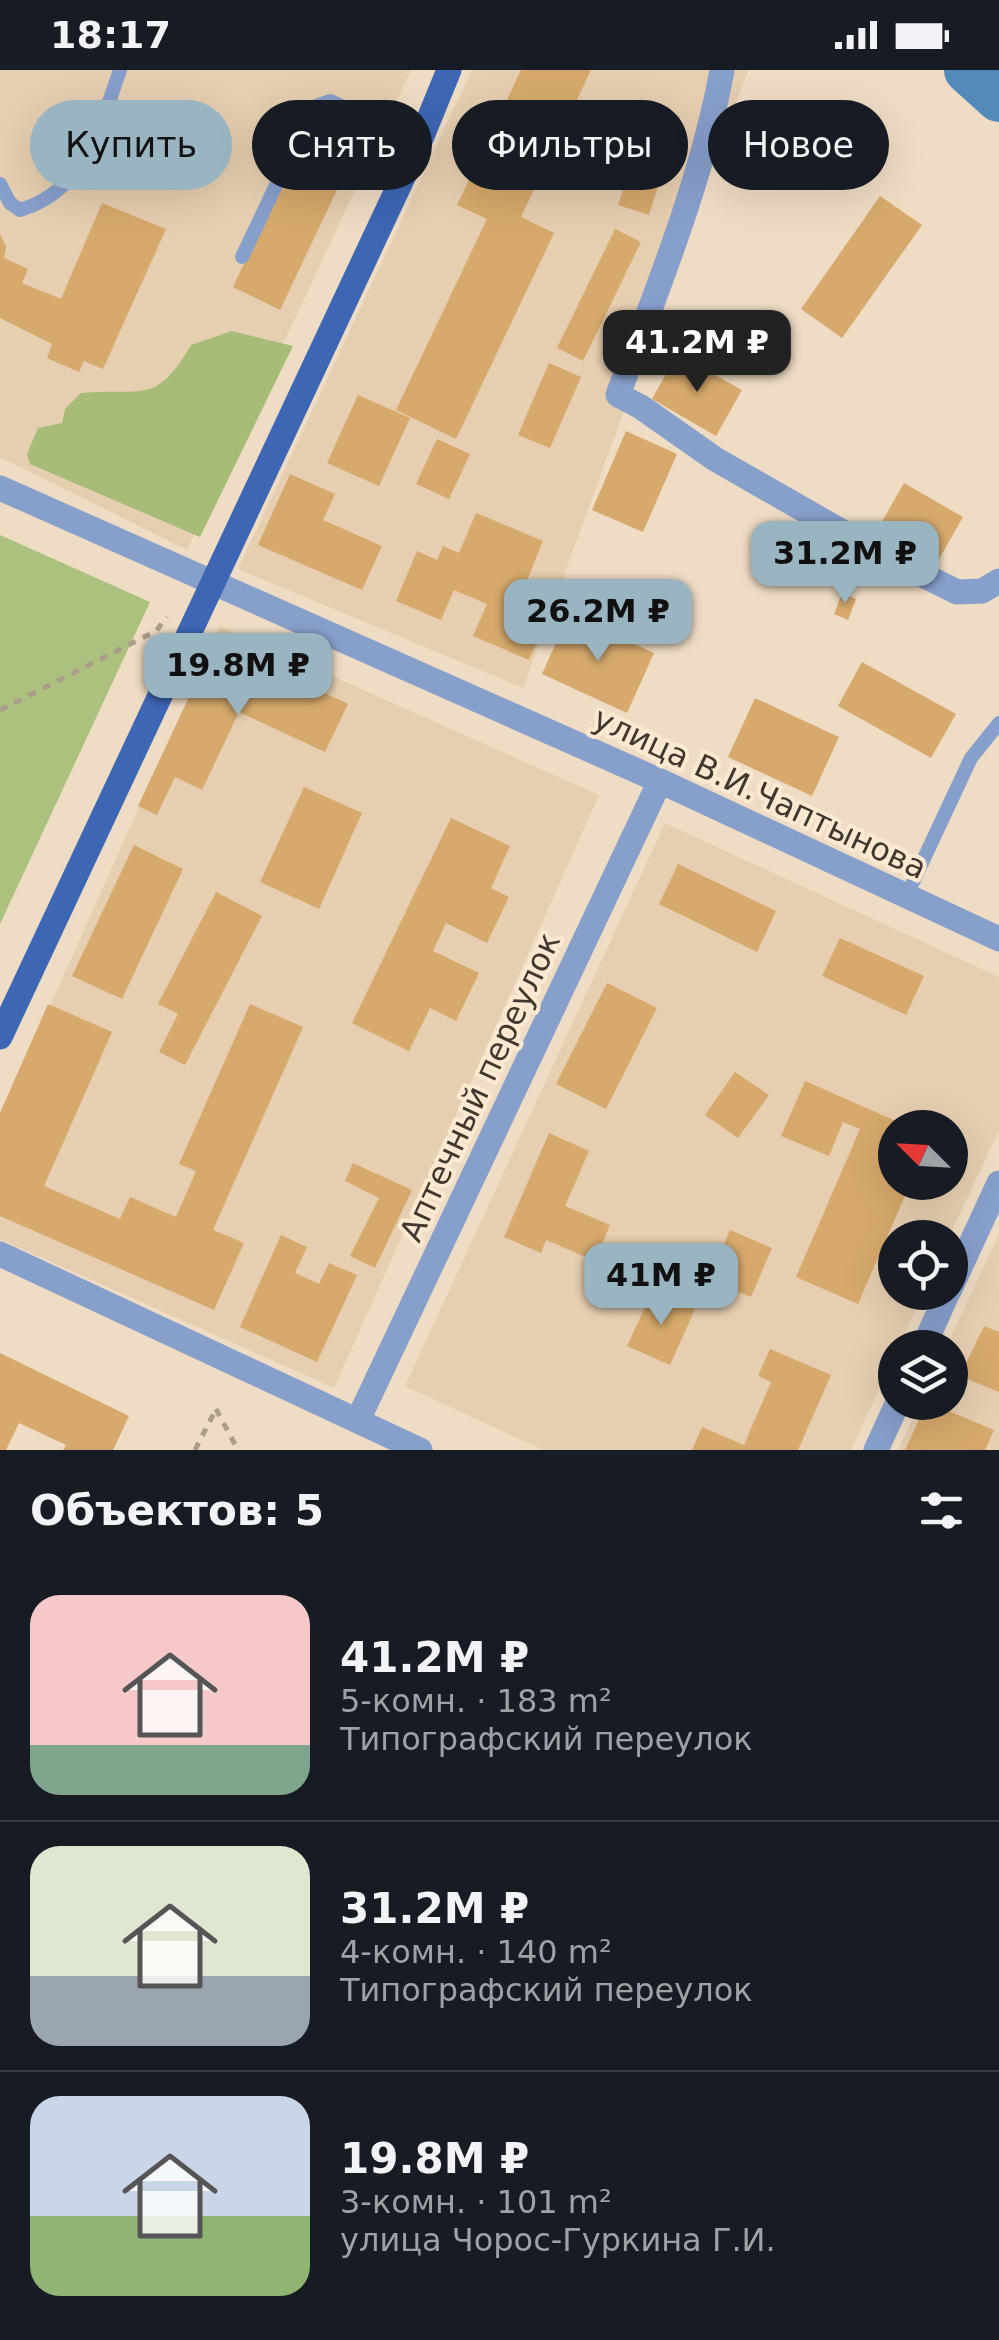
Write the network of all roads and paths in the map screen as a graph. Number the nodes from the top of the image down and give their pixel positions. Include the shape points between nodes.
1 (120, 70) edge
2 (449, 70) edge
3 (722, 70) edge
4 (432, 112) edge
5 (0, 184) edge
6 (273, 190) edge
7 (397, 190) edge
8 (242, 257) dead end
9 (0, 488) edge
10 (999, 581) edge
11 (213, 582) junction
12 (176, 608) dead end
13 (0, 710) edge
14 (999, 723) edge
15 (660, 781) junction
16 (906, 897) junction
17 (999, 939) edge
18 (0, 1038) edge
19 (999, 1183) edge
20 (968, 1250) edge
21 (0, 1254) edge
22 (358, 1420) junction
23 (890, 1420) edge
24 (195, 1450) edge
25 (238, 1450) edge
26 (420, 1450) edge
27 (876, 1450) edge

1 - 5 lane via 83,165 60,187 20,210
2 - 4 main road
3 - 10 street via 716,114 618,395 715,459 956,592 982,591
6 - 8 lane
7 - 11 main road
9 - 11 street, улица В.И.Чаптынова
11 - 15 street, улица В.И.Чаптынова
11 - 18 main road
12 - 13 path via 156,631
14 - 16 lane via 971,758
15 - 16 street, улица В.И.Чаптынова
15 - 22 street, Аптечный переулок
16 - 17 street, улица В.И.Чаптынова
19 - 20 street
21 - 22 street
22 - 26 street
23 - 27 street
24 - 25 path via 216,1409

